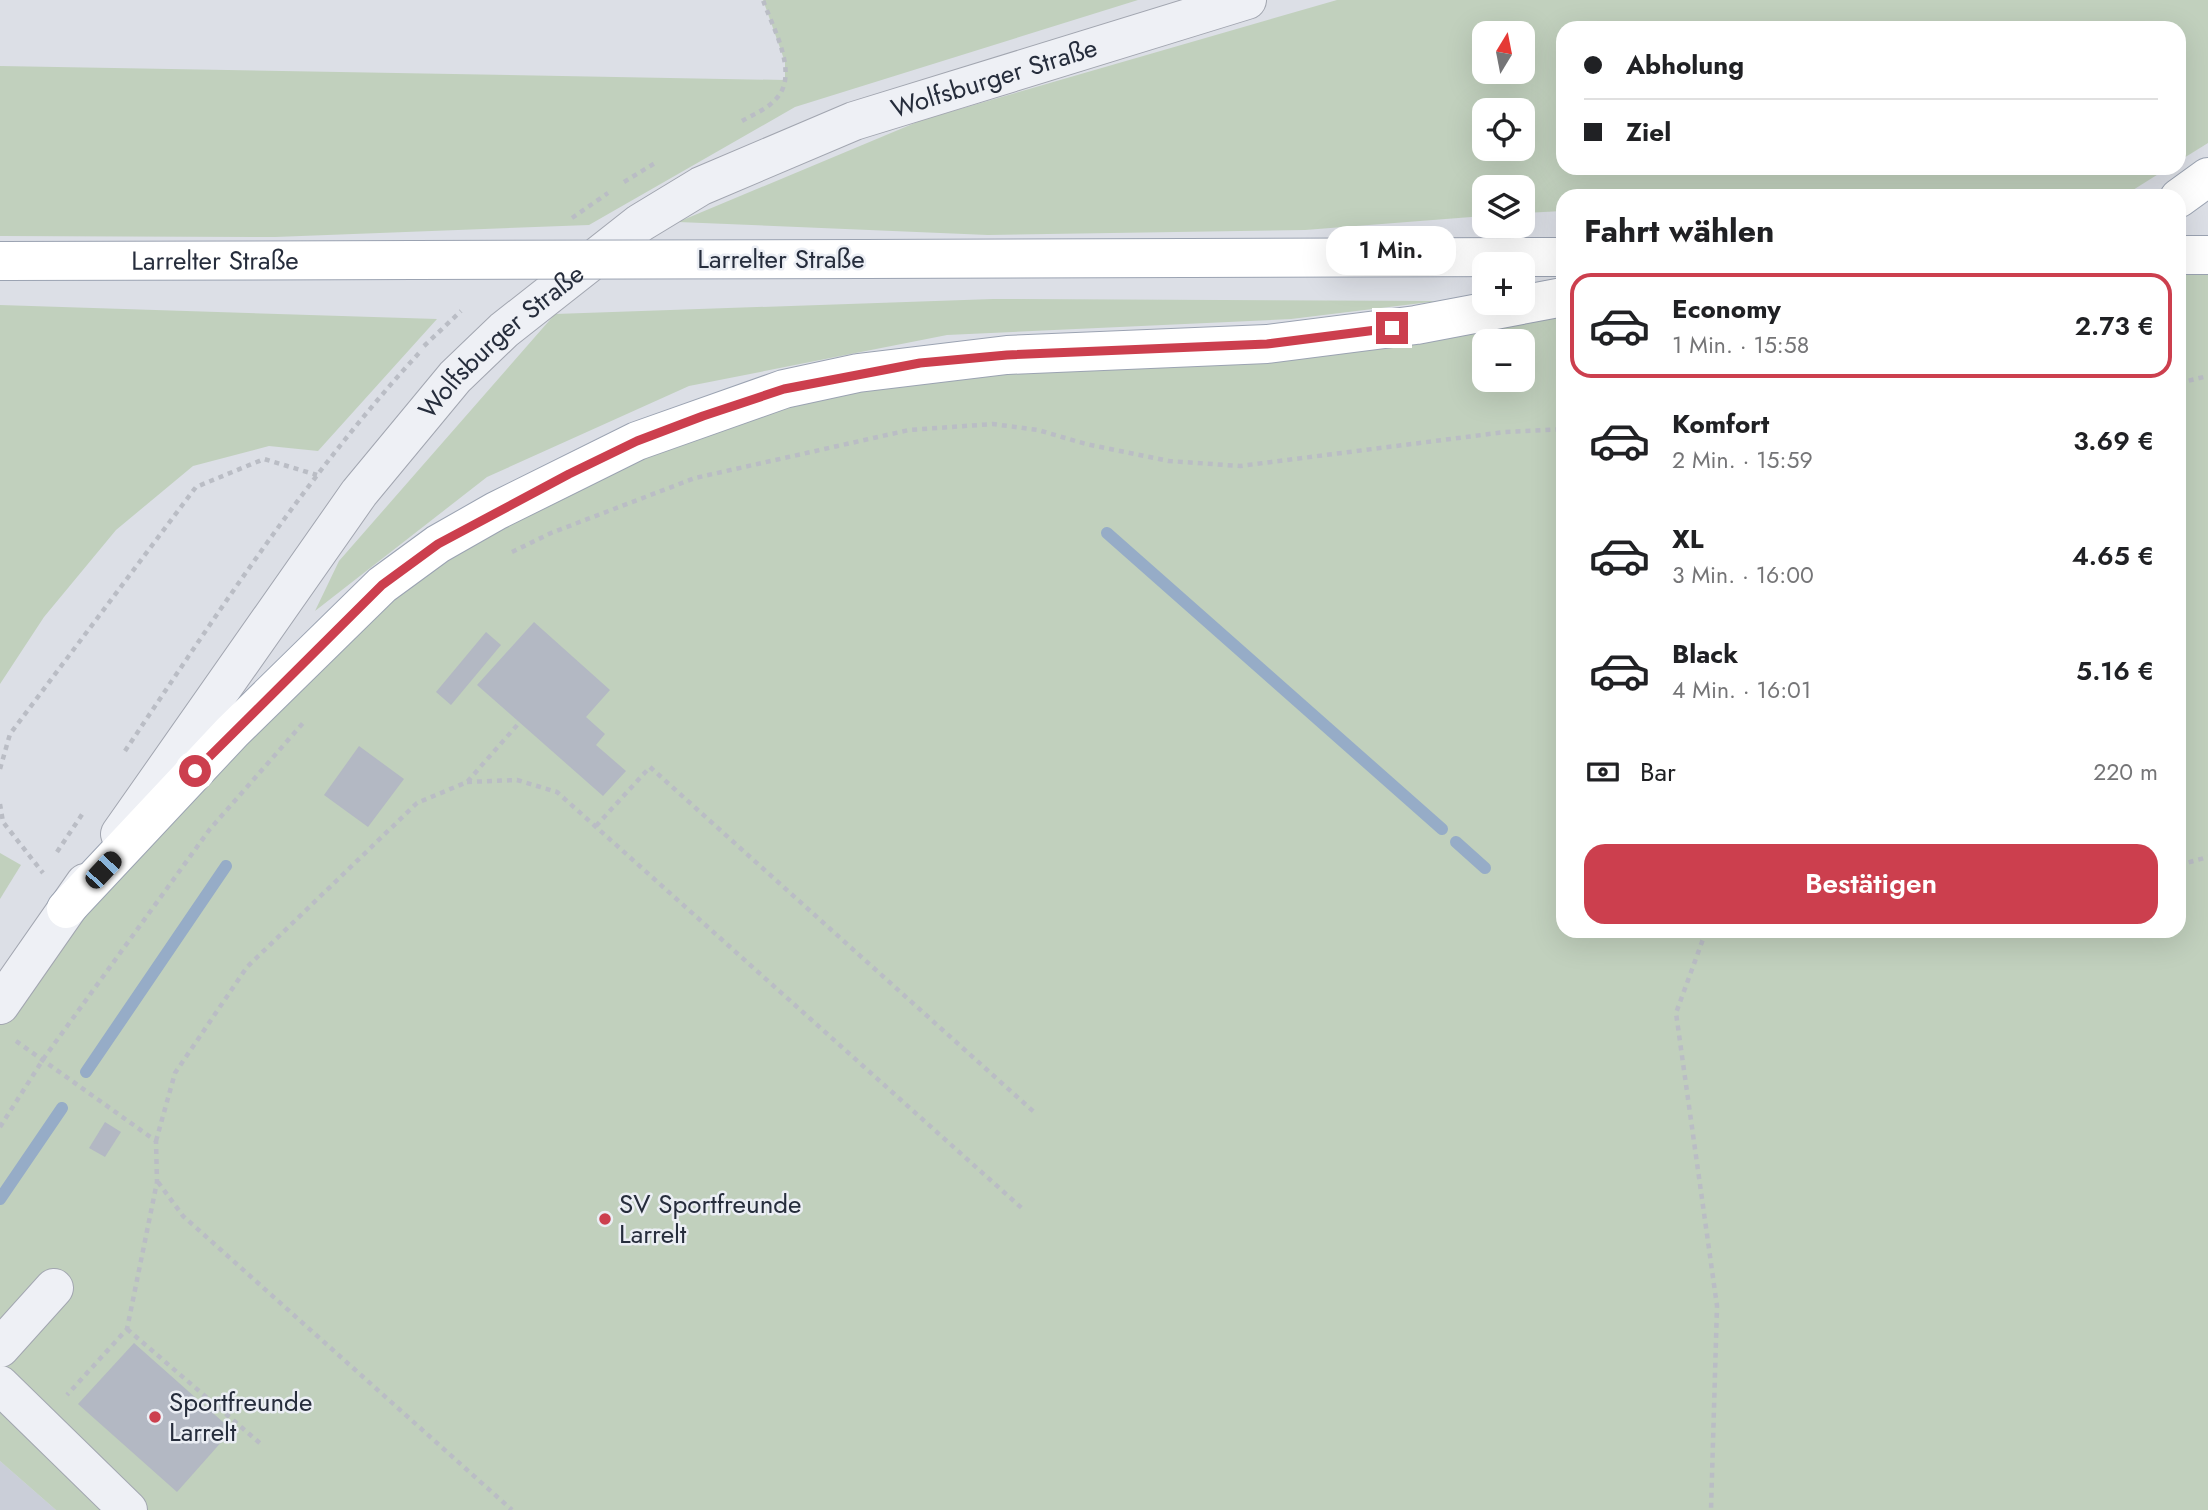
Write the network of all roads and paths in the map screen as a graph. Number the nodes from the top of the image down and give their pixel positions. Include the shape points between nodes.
1 (1247, 0) edge
2 (2208, 177) edge
3 (2186, 193) edge
4 (2186, 255) edge
5 (2208, 255) edge
6 (1556, 257) edge
7 (0, 261) edge
8 (1556, 298) edge
9 (2208, 376) edge
10 (2186, 381) edge
11 (1556, 429) edge
12 (359, 494) junction
13 (258, 553) dead end
14 (502, 557) dead end
15 (307, 719) dead end
16 (519, 723) dead end
17 (120, 759) dead end
18 (0, 769) edge
19 (467, 782) junction
20 (0, 804) edge
21 (89, 804) dead end
22 (596, 826) junction
23 (2208, 858) edge
24 (2186, 863) edge
25 (43, 873) junction
26 (36, 884) dead end
27 (66, 909) junction
28 (1703, 938) edge
29 (6, 1022) edge
30 (44, 1058) junction
31 (1034, 1112) dead end
32 (0, 1127) edge
33 (156, 1141) junction
34 (158, 1182) junction
35 (1025, 1211) dead end
36 (54, 1288) dead end
37 (127, 1329) junction
38 (0, 1348) edge
39 (0, 1385) edge
40 (40, 1424) junction
41 (262, 1445) dead end
42 (128, 1510) edge
43 (512, 1510) edge
44 (1711, 1510) edge

1 - 12 street, Wolfsburger Straße via 854,121 665,205 504,330 455,377
2 - 3 main road
4 - 5 main road
6 - 7 main road, Larrelter Straße, bridge
8 - 27 main road via 1416,325 1267,344 1007,355 870,371 784,389 637,441 496,511 438,544 382,585 232,732
9 - 10 path
11 - 14 path via 1240,466 1169,461 993,424 909,430 695,478 551,533
12 - 18 path via 264,459 196,487 10,734
12 - 27 street, Wolfsburger Straße
13 - 17 path
15 - 30 path via 210,829
16 - 19 path
19 - 22 path via 517,780 557,792
19 - 33 path via 417,803 247,967 175,1073
20 - 25 path via 4,822
21 - 25 path
22 - 31 path via 650,766
22 - 35 path
23 - 24 path
25 - 26 path
25 - 27 path
27 - 29 street, Wolfsburger Straße
28 - 44 path via 1676,1013 1717,1306
29 - 30 path
30 - 32 path
30 - 33 path
33 - 34 path
34 - 37 path
34 - 43 path via 183,1216
36 - 38 street
37 - 40 path
37 - 41 path
39 - 40 street
40 - 42 street

